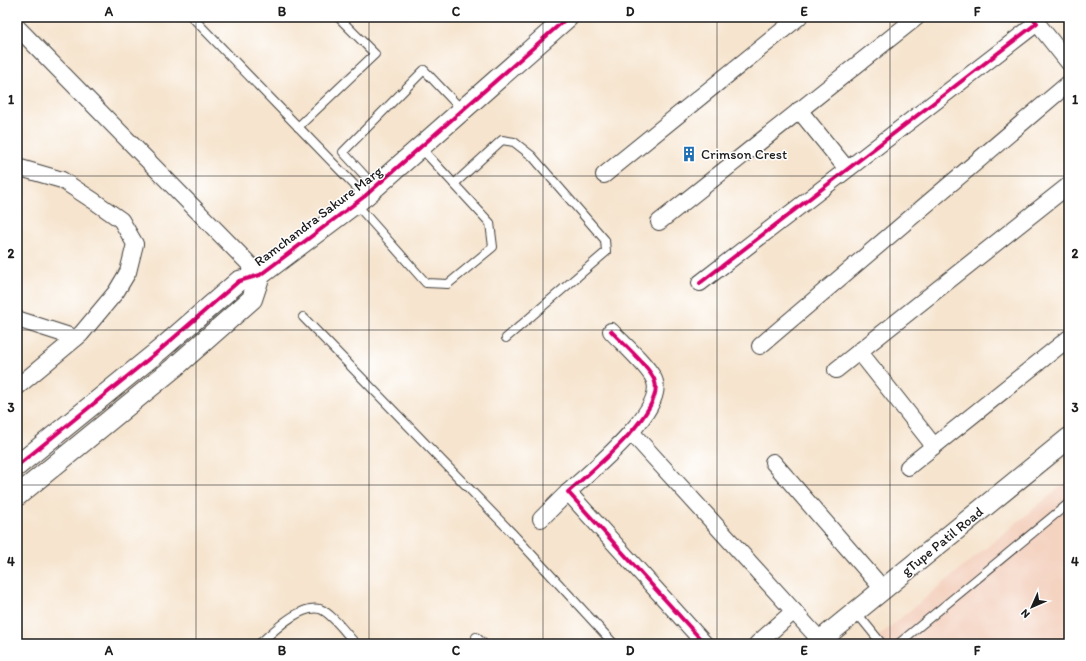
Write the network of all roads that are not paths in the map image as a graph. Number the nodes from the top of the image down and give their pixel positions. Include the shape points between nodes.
1 (192, 17) edge
2 (338, 17) edge
3 (568, 17) edge
4 (799, 17) edge
5 (917, 17) edge
6 (1035, 20) edge
7 (17, 27) edge
8 (1069, 63) edge
9 (1069, 83) edge
10 (462, 110) junction
11 (799, 110) junction
12 (298, 126) junction
13 (421, 148) junction
14 (17, 167) edge
15 (847, 169) junction
16 (604, 174) dead end
17 (454, 184) junction
18 (1069, 185) edge
19 (366, 196) junction
20 (659, 222) dead end
21 (260, 275) junction
22 (700, 283) dead end
23 (303, 317) dead end
24 (17, 319) edge
25 (611, 331) dead end
26 (76, 338) junction
27 (506, 338) dead end
28 (1069, 338) edge
29 (760, 346) dead end
30 (161, 349) junction
31 (859, 351) junction
32 (176, 366) junction
33 (836, 370) dead end
34 (17, 387) edge
35 (631, 432) junction
36 (1069, 438) edge
37 (934, 446) junction
38 (773, 462) dead end
39 (17, 466) edge
40 (908, 467) dead end
41 (568, 492) junction
42 (17, 496) edge
43 (1069, 503) edge
44 (541, 519) dead end
45 (883, 589) junction
46 (794, 611) junction
47 (855, 611) junction
48 (476, 637) dead end
49 (818, 642) edge
50 (259, 644) edge
51 (356, 644) edge
52 (484, 644) edge
53 (614, 644) edge
54 (705, 644) edge
55 (757, 644) edge
56 (882, 644) edge
57 (898, 644) edge

1 - 12 lane
2 - 12 lane via 375,54
3 - 10 street, Ramchandra Sakure Marg
4 - 16 street
5 - 11 street
6 - 8 street
6 - 15 street
7 - 21 street
9 - 29 street
10 - 13 street, Ramchandra Sakure Marg
10 - 19 lane via 424,70 343,152
11 - 15 street
11 - 20 street
12 - 19 lane
13 - 17 lane
13 - 19 street, Ramchandra Sakure Marg
14 - 26 street via 62,180 122,220 135,244 128,272 116,292
15 - 22 street
17 - 19 lane via 490,223 492,248 448,284 426,283
17 - 27 lane via 502,140 514,142 532,156 605,240 606,252
18 - 31 street
19 - 21 street, Ramchandra Sakure Marg
21 - 30 street, Ramchandra Sakure Marg via 239,281
21 - 32 street, Ramchandra Sakure Marg via 252,299
23 - 53 lane via 512,533
24 - 26 street
25 - 35 street via 656,382 650,408
26 - 34 street
28 - 37 street
30 - 32 street
30 - 39 street, Ramchandra Sakure Marg
31 - 33 street
31 - 37 street
32 - 42 street, Ramchandra Sakure Marg
35 - 41 street
35 - 46 street
36 - 45 street, gTupe Patil Road
37 - 40 street
38 - 45 street
41 - 44 street
41 - 54 street
43 - 57 lane
45 - 47 street, gTupe Patil Road
46 - 49 street
46 - 55 street
47 - 49 street, gTupe Patil Road
47 - 56 lane
48 - 52 lane
50 - 51 lane via 297,613 309,609 320,610 329,615

